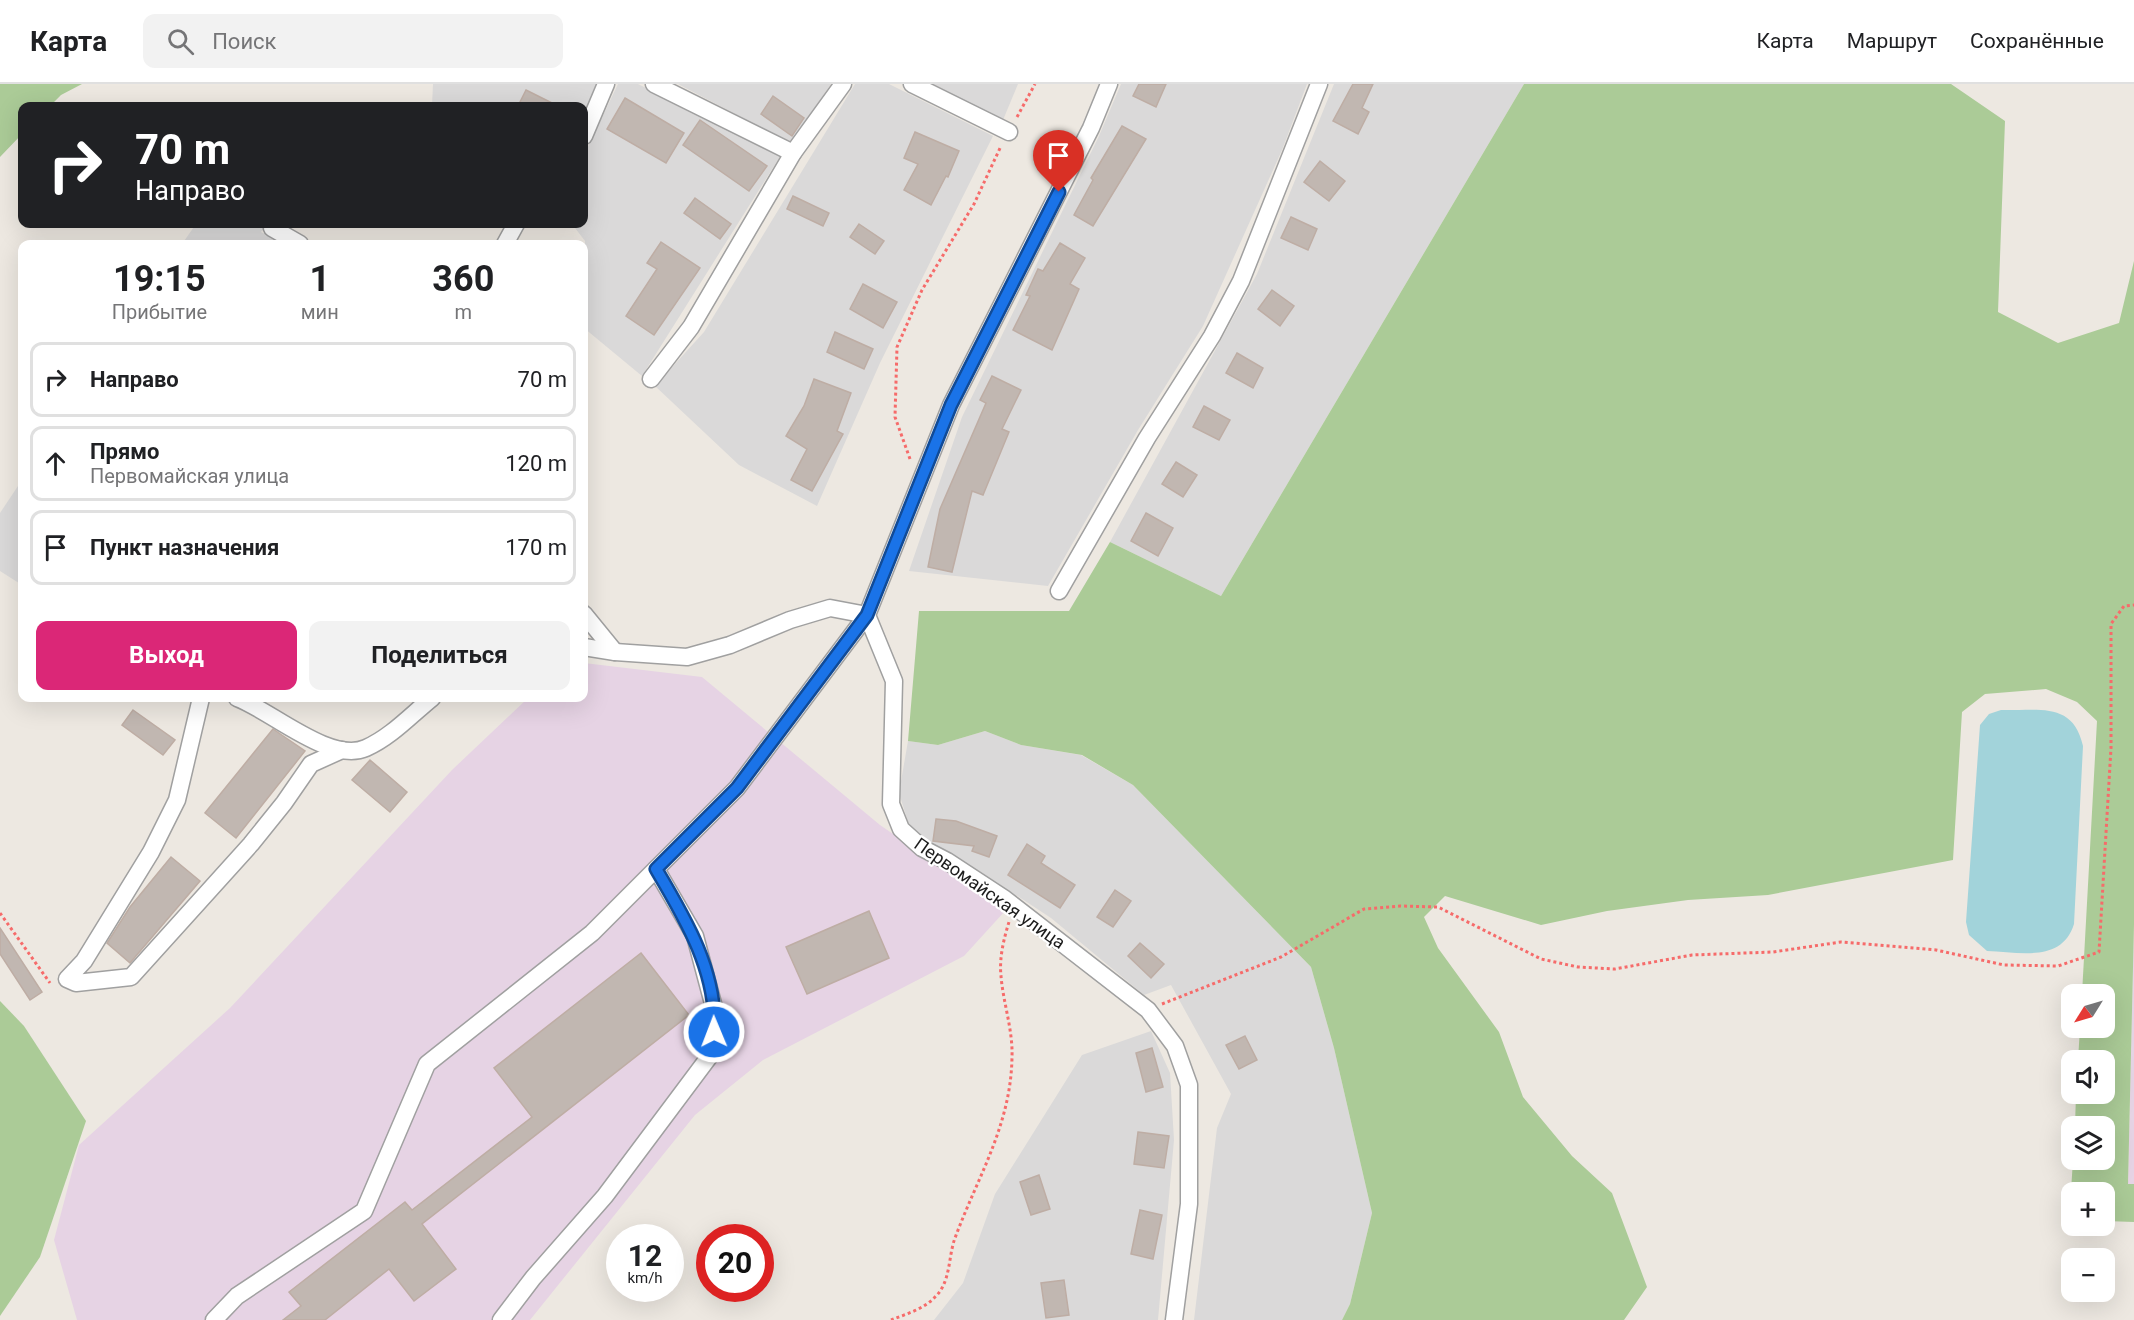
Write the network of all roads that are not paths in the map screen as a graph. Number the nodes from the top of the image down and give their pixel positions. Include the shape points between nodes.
1 (606, 84) edge
2 (654, 84) edge
3 (843, 84) edge
4 (912, 84) edge
5 (1109, 84) edge
6 (1319, 84) edge
7 (588, 127) edge
8 (1009, 132) road end
9 (793, 153) junction
10 (272, 228) dead end
11 (293, 240) edge
12 (651, 379) dead end
13 (1059, 591) dead end
14 (867, 615) junction
15 (588, 619) edge
16 (588, 648) edge
17 (615, 652) junction
18 (204, 702) edge
19 (248, 702) edge
20 (427, 702) edge
21 (342, 750) junction
22 (656, 869) junction
23 (214, 1320) edge
24 (501, 1320) edge
25 (1174, 1320) edge

1 - 7 street
2 - 9 street
3 - 9 street
4 - 8 street
5 - 14 street via 1091,128 951,405
6 - 13 street via 1231,299
9 - 12 street via 691,327
10 - 11 street
14 - 17 street via 830,608 687,657
14 - 22 street via 737,788
14 - 25 street, Первомайская улица via 894,681 891,804 901,829 922,848 1013,905 1148,1010 1175,1046 1189,1084 1189,1204
15 - 17 street
16 - 17 street
18 - 21 street via 177,800 151,852 84,962 67,979 76,983 131,976 251,844 311,764
19 - 21 street via 308,738
20 - 21 street via 364,749
22 - 23 street via 592,933 427,1064 364,1211 237,1296
22 - 24 street via 695,936 715,1011 712,1053 605,1196

